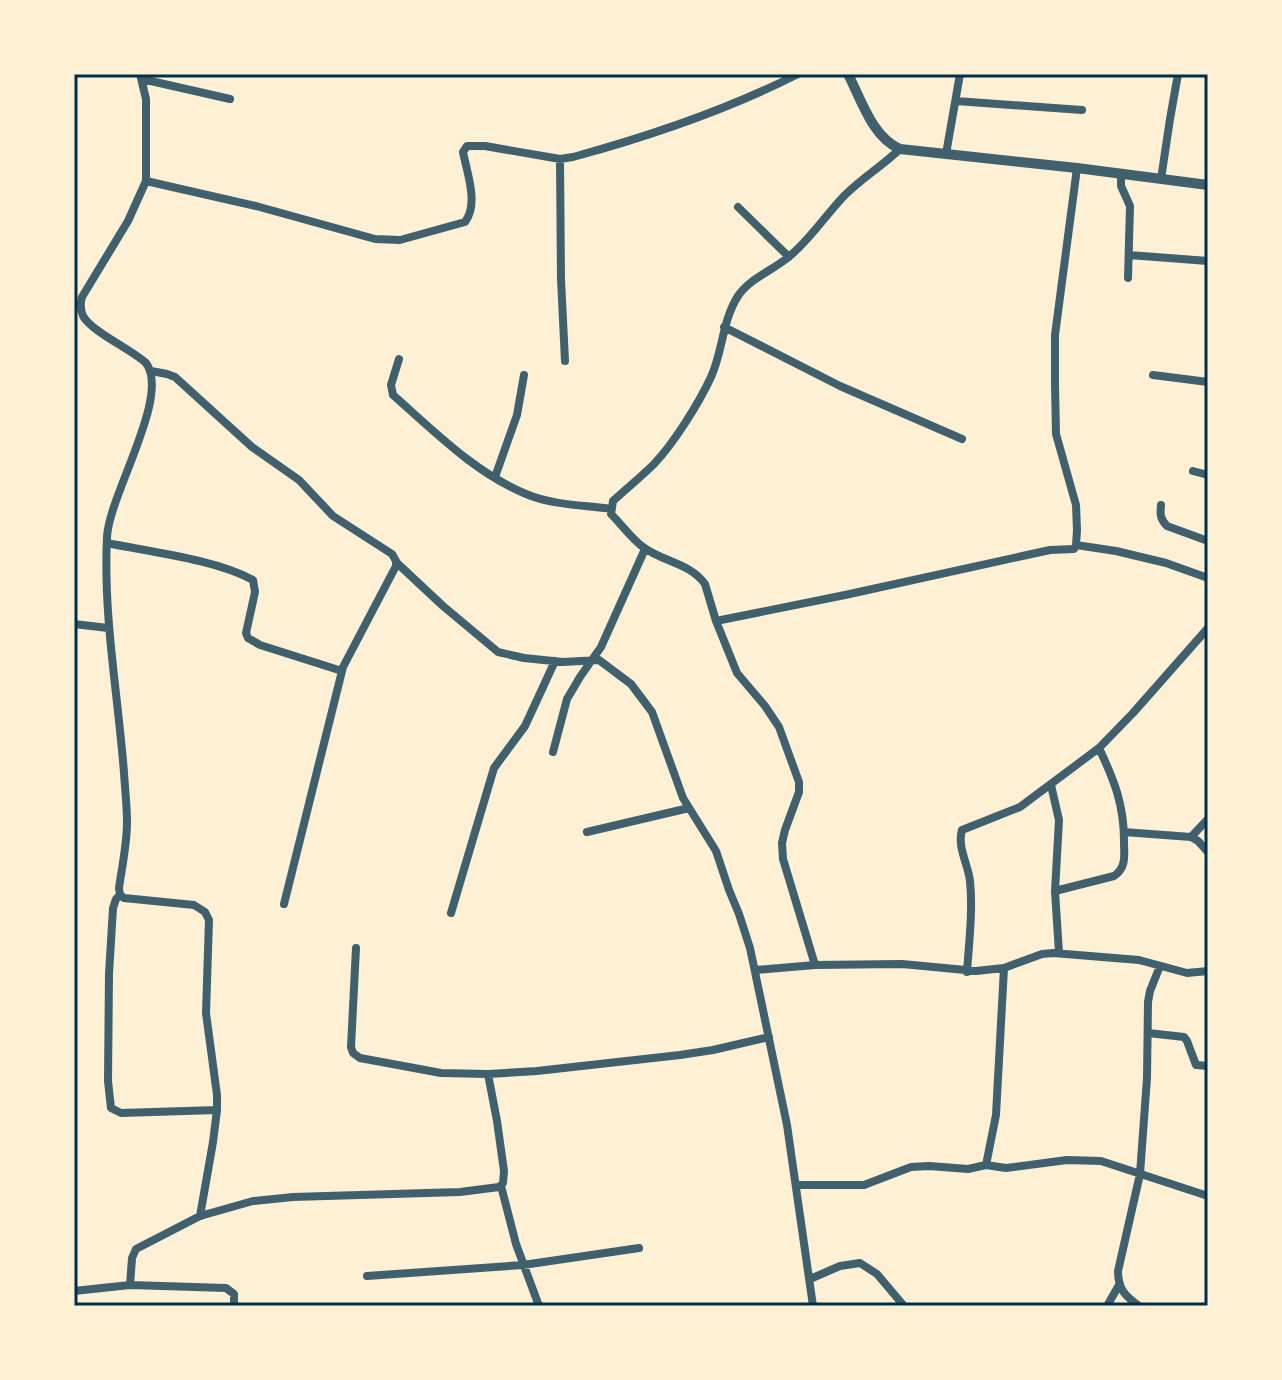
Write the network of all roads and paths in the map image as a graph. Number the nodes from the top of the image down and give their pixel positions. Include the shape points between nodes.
1 (798, 74) edge
2 (848, 74) edge
3 (960, 74) edge
4 (1178, 74) edge
5 (141, 76) edge
6 (230, 99) dead end
7 (956, 101) junction
8 (1082, 110) dead end
9 (900, 149) junction
10 (946, 154) junction
11 (560, 159) junction
12 (1077, 168) junction
13 (1121, 174) junction
14 (1161, 179) junction
15 (146, 181) junction
16 (1208, 185) edge
17 (738, 207) dead end
18 (1129, 255) junction
19 (789, 257) junction
20 (1208, 261) edge
21 (1128, 278) dead end
22 (724, 327) junction
23 (399, 359) dead end
24 (565, 361) dead end
25 (151, 371) junction
26 (524, 375) dead end
27 (1153, 375) dead end
28 (1208, 382) edge
29 (962, 439) dead end
30 (1193, 471) dead end
31 (1208, 475) edge
32 (495, 477) junction
33 (1161, 505) dead end
34 (611, 509) junction
35 (1208, 541) edge
36 (107, 543) junction
37 (1076, 545) junction
38 (645, 549) junction
39 (397, 563) junction
40 (1208, 578) edge
41 (716, 621) junction
42 (74, 624) edge
43 (108, 628) junction
44 (1208, 628) edge
45 (592, 659) junction
46 (555, 661) junction
47 (342, 671) junction
48 (1099, 748) junction
49 (553, 752) dead end
50 (1051, 785) junction
51 (689, 808) junction
52 (1208, 819) edge
53 (587, 832) dead end
54 (1124, 832) junction
55 (1191, 837) junction
56 (1208, 852) edge
57 (1055, 891) junction
58 (120, 895) junction
59 (284, 904) dead end
60 (451, 913) dead end
61 (356, 948) dead end
62 (1059, 953) junction
63 (815, 965) junction
64 (1160, 966) junction
65 (1004, 968) junction
66 (755, 970) junction
67 (1208, 971) edge
68 (967, 972) junction
69 (1148, 1033) junction
70 (769, 1037) junction
71 (1208, 1066) edge
72 (488, 1074) junction
73 (217, 1110) junction
74 (986, 1165) junction
75 (1140, 1174) junction
76 (796, 1185) junction
77 (501, 1186) junction
78 (1208, 1196) edge
79 (200, 1216) junction
80 (639, 1248) dead end
81 (523, 1265) junction
82 (367, 1276) dead end
83 (810, 1279) junction
84 (130, 1285) junction
85 (1119, 1285) junction
86 (74, 1291) edge
87 (234, 1306) edge
88 (539, 1306) edge
89 (813, 1306) edge
90 (904, 1306) edge
91 (1107, 1306) edge
92 (1139, 1306) edge

1 - 11 street via 701,116
2 - 9 street via 880,134
3 - 7 street
4 - 14 street
5 - 6 street
5 - 15 street
7 - 8 street
7 - 10 street
9 - 10 street
9 - 19 street via 843,198
10 - 12 street
11 - 15 street via 467,146 463,152 471,188 469,219 400,240 375,239
11 - 24 street
12 - 13 street
12 - 37 street via 1055,335 1056,434 1076,505
13 - 14 street
13 - 18 street via 1130,206
14 - 16 street
15 - 25 street via 80,308 87,321
17 - 19 street
18 - 20 street
18 - 21 street
19 - 22 street via 745,288
22 - 29 street
22 - 34 street via 711,377 681,428
23 - 32 street via 393,395
25 - 36 street via 153,390 113,508
25 - 39 street via 175,377 252,447 299,480 333,516 383,547
26 - 32 street via 517,415
27 - 28 street
30 - 31 street
32 - 34 street via 544,499
33 - 35 street via 1167,526
34 - 38 street
36 - 43 street
36 - 47 street via 226,568 253,580 248,638
37 - 40 street via 1166,563
37 - 41 street
38 - 41 street via 702,579
38 - 45 street
39 - 46 street via 498,652
39 - 47 street
41 - 63 street via 737,673 779,727 799,782 782,843 783,859
42 - 43 street
43 - 58 street via 127,823
44 - 48 street
45 - 46 street
45 - 49 street via 567,699
45 - 51 street via 621,675 645,700
46 - 60 street via 525,726 494,768
47 - 59 street
48 - 50 street
48 - 54 street via 1118,793
50 - 57 street via 1059,820
50 - 68 street via 1010,813 960,834 971,906
51 - 53 street
51 - 66 street via 716,851
52 - 55 street
54 - 55 street
54 - 57 street via 1121,871
55 - 56 street
57 - 62 street
58 - 73 street via 194,905 207,915 206,1013
58 - 73 street via 113,908 110,961 111,1108 121,1113
61 - 72 street via 353,1053 441,1073
62 - 64 street
62 - 65 street
63 - 66 street
63 - 68 street via 902,964
64 - 67 street via 1187,973
64 - 69 street via 1148,1002
65 - 68 street
65 - 74 street via 996,1115
66 - 70 street
69 - 71 street via 1184,1037 1196,1065
69 - 75 street
70 - 72 street via 680,1055
70 - 76 street
72 - 77 street via 504,1171
73 - 79 street
74 - 75 street via 1101,1161
74 - 76 street via 920,1166 864,1185
75 - 78 street
75 - 85 street
76 - 83 street
77 - 79 street via 445,1193 274,1198
77 - 81 street
79 - 84 street via 136,1249
80 - 81 street
81 - 82 street
81 - 88 street
83 - 89 street
83 - 90 street via 860,1263 877,1274
84 - 86 street
84 - 87 street via 226,1288 234,1294
85 - 91 street
85 - 92 street

